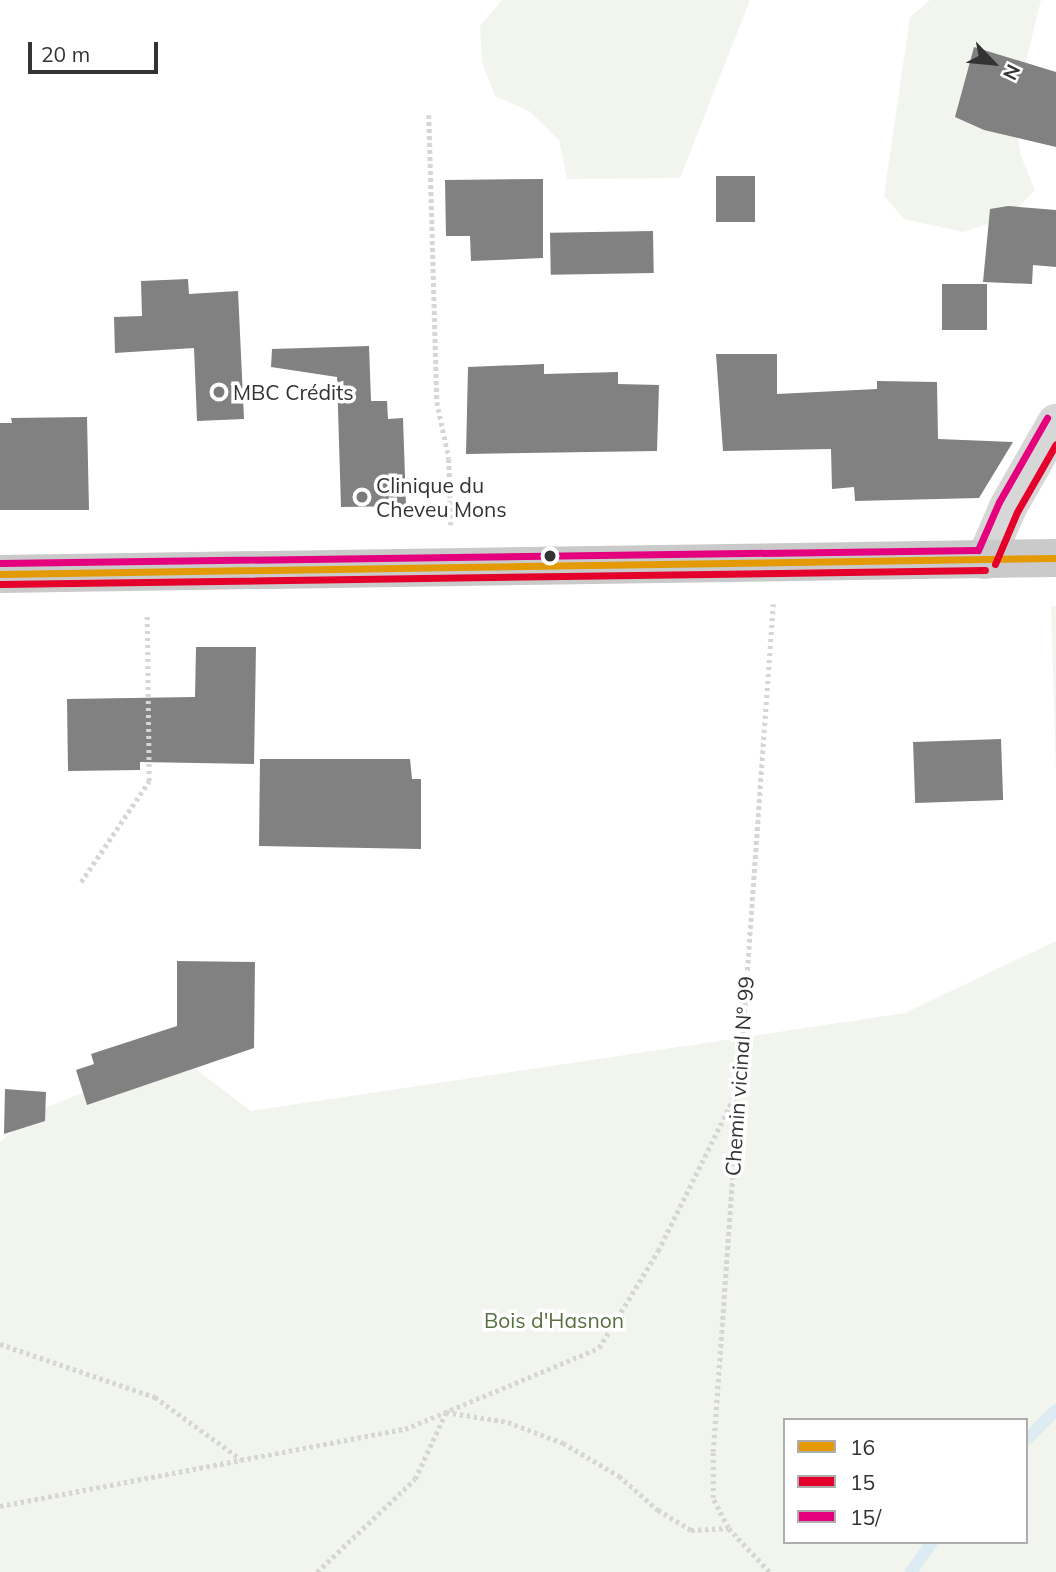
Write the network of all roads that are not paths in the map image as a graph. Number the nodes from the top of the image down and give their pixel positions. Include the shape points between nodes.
1 (1056, 423) edge
2 (1056, 558) edge
3 (985, 560) junction
4 (0, 574) edge

1 - 3 street via 1008,507
2 - 3 main road
3 - 4 main road

